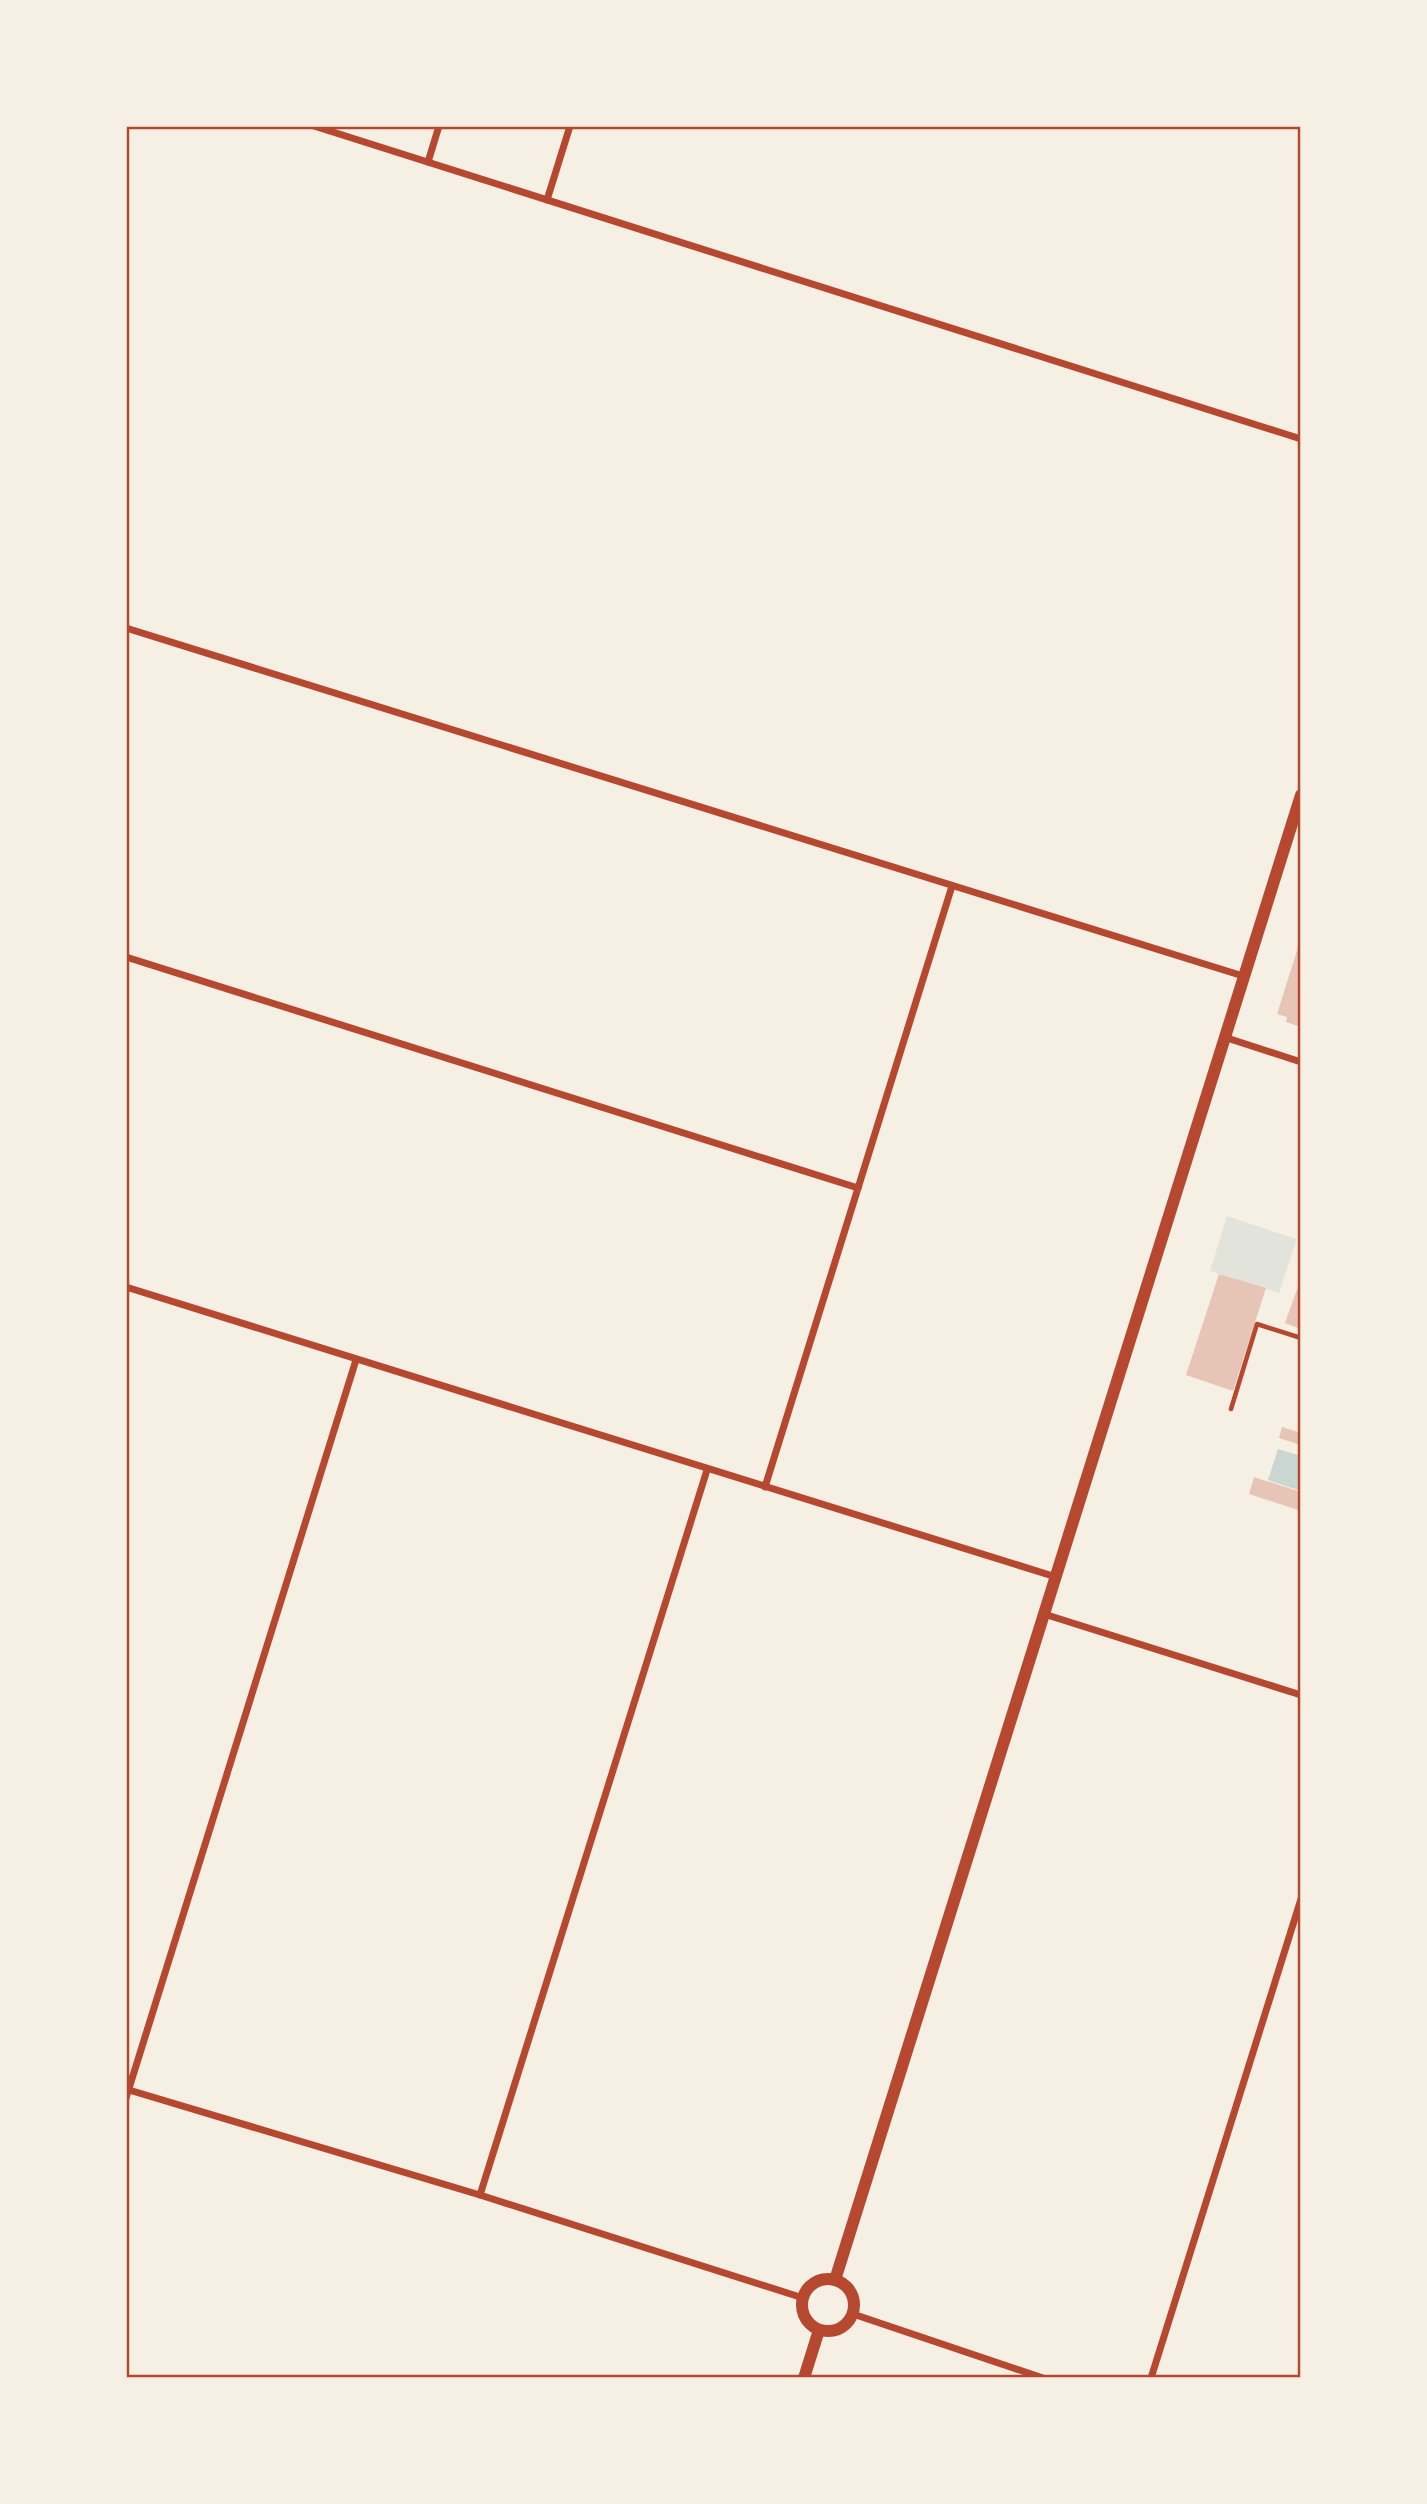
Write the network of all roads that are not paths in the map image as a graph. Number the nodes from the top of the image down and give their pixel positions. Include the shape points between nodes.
1 (314, 126) edge
2 (439, 126) edge
3 (570, 126) edge
4 (428, 162) junction
5 (547, 200) junction
6 (1301, 439) edge
7 (126, 628) edge
8 (1301, 795) edge
9 (952, 886) junction
10 (126, 957) edge
11 (1242, 976) junction
12 (1224, 1038) junction
13 (1301, 1062) edge
14 (858, 1188) junction
15 (126, 1287) edge
16 (356, 1360) junction
17 (706, 1470) junction
18 (765, 1488) junction
19 (1056, 1577) junction
20 (1044, 1615) junction
21 (1301, 1695) edge
22 (1301, 1899) edge
23 (129, 2090) junction
24 (126, 2098) edge
25 (480, 2195) junction
26 (835, 2280) junction
27 (803, 2298) junction
28 (853, 2315) junction
29 (819, 2330) junction
30 (804, 2378) edge
31 (1043, 2378) edge
32 (1152, 2378) edge

1 - 4 street
2 - 4 street
3 - 5 street
4 - 5 street
5 - 6 street
7 - 9 street
8 - 11 street
9 - 11 street
9 - 14 street
10 - 14 street
11 - 12 street
12 - 13 street
12 - 19 street
14 - 18 street
15 - 16 street
16 - 17 street
16 - 23 street
17 - 18 street
17 - 25 street
18 - 19 street
19 - 20 street
20 - 21 street
20 - 26 street
22 - 32 street
23 - 24 street
23 - 25 street
25 - 27 street
26 - 27 street via 819,2280
26 - 28 street via 853,2297
27 - 29 street via 806,2320
28 - 29 street via 843,2328
28 - 31 street
29 - 30 street

